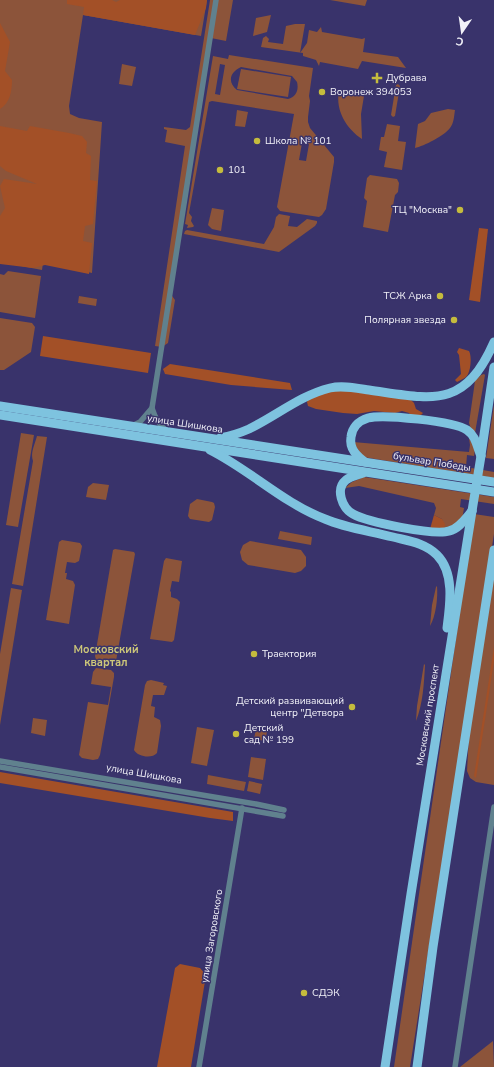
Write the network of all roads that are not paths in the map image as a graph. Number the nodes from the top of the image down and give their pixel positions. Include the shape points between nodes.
1 (216, 0) edge
2 (494, 342) edge
3 (494, 367) edge
4 (0, 406) edge
5 (152, 408) junction
6 (0, 415) edge
7 (38, 416) junction
8 (131, 426) junction
9 (169, 432) junction
10 (214, 439) junction
11 (202, 446) junction
12 (481, 456) junction
13 (366, 467) junction
14 (494, 482) edge
15 (494, 492) edge
16 (472, 511) junction
17 (494, 550) edge
18 (493, 561) edge
19 (444, 685) junction
20 (0, 761) edge
21 (0, 767) edge
22 (494, 807) edge
23 (242, 808) junction
24 (199, 1067) edge
25 (385, 1067) edge
26 (417, 1067) edge
27 (455, 1067) edge

1 - 5 street
2 - 10 main road via 477,373 466,384 446,395 430,397 332,387 306,397 248,430
3 - 12 main road, Московский проспект
4 - 7 main road, улица Шишкова
5 - 8 street via 140,422
5 - 9 street via 155,418
6 - 7 main road, улица Шишкова
7 - 8 main road, улица Шишкова
7 - 11 main road, улица Шишкова
8 - 9 main road, улица Шишкова
9 - 10 main road, улица Шишкова
10 - 13 main road, улица Шишкова
11 - 13 main road, улица Шишкова
11 - 19 main road via 317,516 417,543 438,556 446,572 450,594 444,653
12 - 13 main road via 474,438 462,427 382,417 367,418 355,426 351,437 352,448
12 - 16 main road, Московский проспект, bridge
13 - 14 main road, бульвар Победы
13 - 15 main road, бульвар Победы
13 - 16 main road via 345,481 342,486 342,502 352,514 397,526 441,533 456,528
16 - 19 main road, Московский проспект
17 - 18 main road
18 - 26 main road via 433,947
19 - 25 main road, Московский проспект
20 - 23 street, улица Шишкова via 241,801 283,813
21 - 23 street, улица Шишкова
22 - 27 street
23 - 24 street, улица Загоровского

